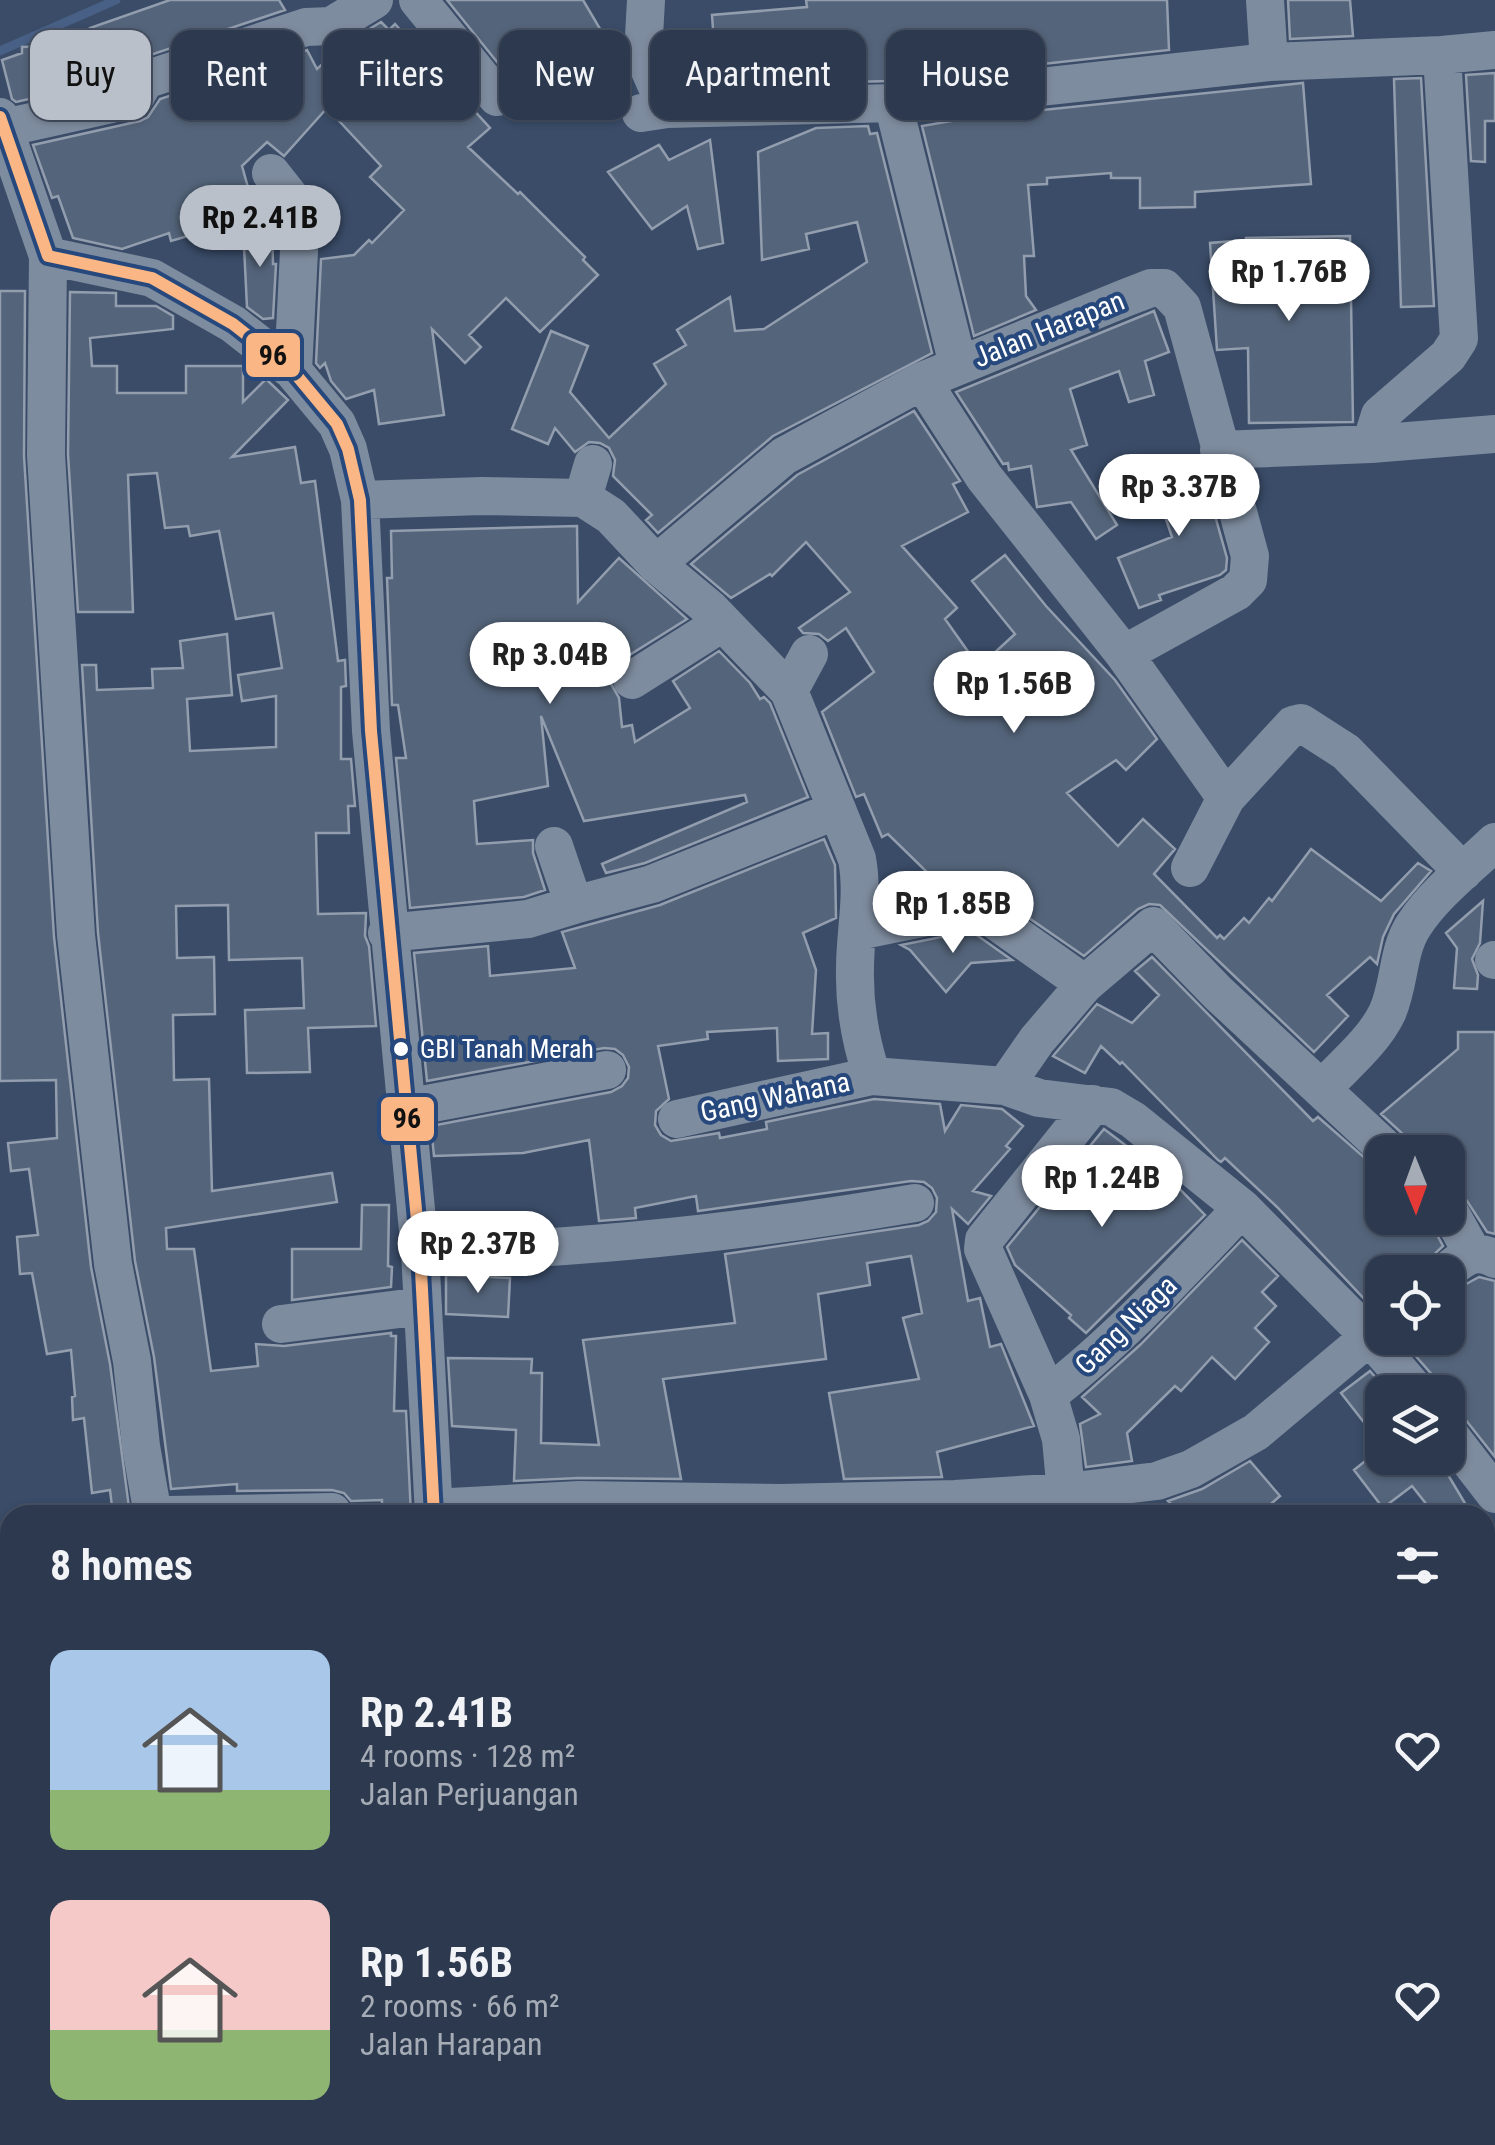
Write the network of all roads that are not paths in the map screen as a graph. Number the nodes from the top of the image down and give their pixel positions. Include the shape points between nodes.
1 (374, 0) edge
2 (418, 0) edge
3 (646, 0) edge
4 (1266, 0) edge
5 (1495, 50) edge
6 (1442, 55) junction
7 (1269, 62) junction
8 (1045, 86) edge
9 (497, 97) dead end
10 (886, 103) edge
11 (897, 120) edge
12 (2, 123) edge
13 (271, 174) dead end
14 (61, 258) junction
15 (958, 365) junction
16 (294, 371) junction
17 (922, 382) junction
18 (1495, 434) edge
19 (1371, 444) junction
20 (1219, 450) junction
21 (360, 500) junction
22 (656, 564) junction
23 (722, 624) junction
24 (810, 654) dead end
25 (1124, 654) junction
26 (632, 680) dead end
27 (789, 691) junction
28 (1226, 798) junction
29 (837, 810) junction
30 (1495, 842) edge
31 (554, 846) dead end
32 (1190, 868) dead end
33 (1464, 872) junction
34 (574, 905) junction
35 (858, 931) junction
36 (388, 933) junction
37 (1086, 984) junction
38 (607, 1070) dead end
39 (872, 1076) junction
40 (1006, 1086) junction
41 (1322, 1088) junction
42 (1093, 1104) junction
43 (406, 1108) junction
44 (677, 1119) dead end
45 (1371, 1135) edge
46 (916, 1203) dead end
47 (1242, 1208) junction
48 (1459, 1235) edge
49 (420, 1252) junction
50 (1471, 1262) edge
51 (422, 1306) junction
52 (1365, 1322) edge
53 (280, 1324) dead end
54 (1365, 1341) edge
55 (1048, 1395) junction
56 (1465, 1454) edge
57 (1495, 1494) edge
58 (1067, 1504) edge
59 (151, 1505) edge
60 (434, 1505) edge
61 (519, 1505) edge
62 (691, 1505) edge
63 (850, 1505) edge

1 - 12 street via 331,26 306,27 145,80 134,98
2 - 9 street
3 - 10 street via 644,55 654,111
4 - 7 street
5 - 6 street
6 - 7 street
6 - 19 street via 1459,339 1380,415
7 - 8 street
11 - 15 street
12 - 14 street
13 - 16 street via 301,211
14 - 16 street via 152,278 233,324
14 - 59 street via 47,473 76,935 113,1264
15 - 17 street, Jalan Harapan
15 - 20 street, Jalan Harapan via 1164,288 1182,306
16 - 21 street via 337,424
17 - 22 street, Jalan Harapan via 784,456
17 - 25 street via 984,477
18 - 19 street
19 - 20 street
20 - 25 street, Jalan Harapan via 1250,556 1248,580
21 - 22 street via 482,496 588,481
21 - 36 street
22 - 23 street
23 - 26 street
23 - 27 street
24 - 27 street
25 - 28 street
27 - 29 street
28 - 32 street
28 - 33 street via 1293,724 1301,724 1346,752
29 - 34 street via 652,884
29 - 35 street via 861,881
30 - 33 street
31 - 34 street
33 - 41 street via 1406,939 1399,978 1373,1035
34 - 36 street via 528,920
35 - 37 street via 976,907
35 - 39 street via 855,999
36 - 43 street
37 - 40 street
37 - 41 street via 1149,926 1156,927
38 - 43 street
39 - 40 street, Gang Wahana
39 - 44 street, Gang Wahana
40 - 42 street, Gang Wahana via 1039,1098
41 - 45 street
42 - 47 street, Gang Wahana via 1132,1120
42 - 55 street via 984,1240 985,1257
43 - 49 street
46 - 49 street via 712,1234
47 - 52 street, Gang Wahana
47 - 55 street, Gang Niaga via 1159,1295
48 - 50 street
49 - 51 street
51 - 53 street
51 - 60 street
54 - 58 street via 1256,1432 1191,1468
55 - 58 street via 1061,1439
56 - 57 street
58 - 63 street via 954,1499
61 - 62 street

